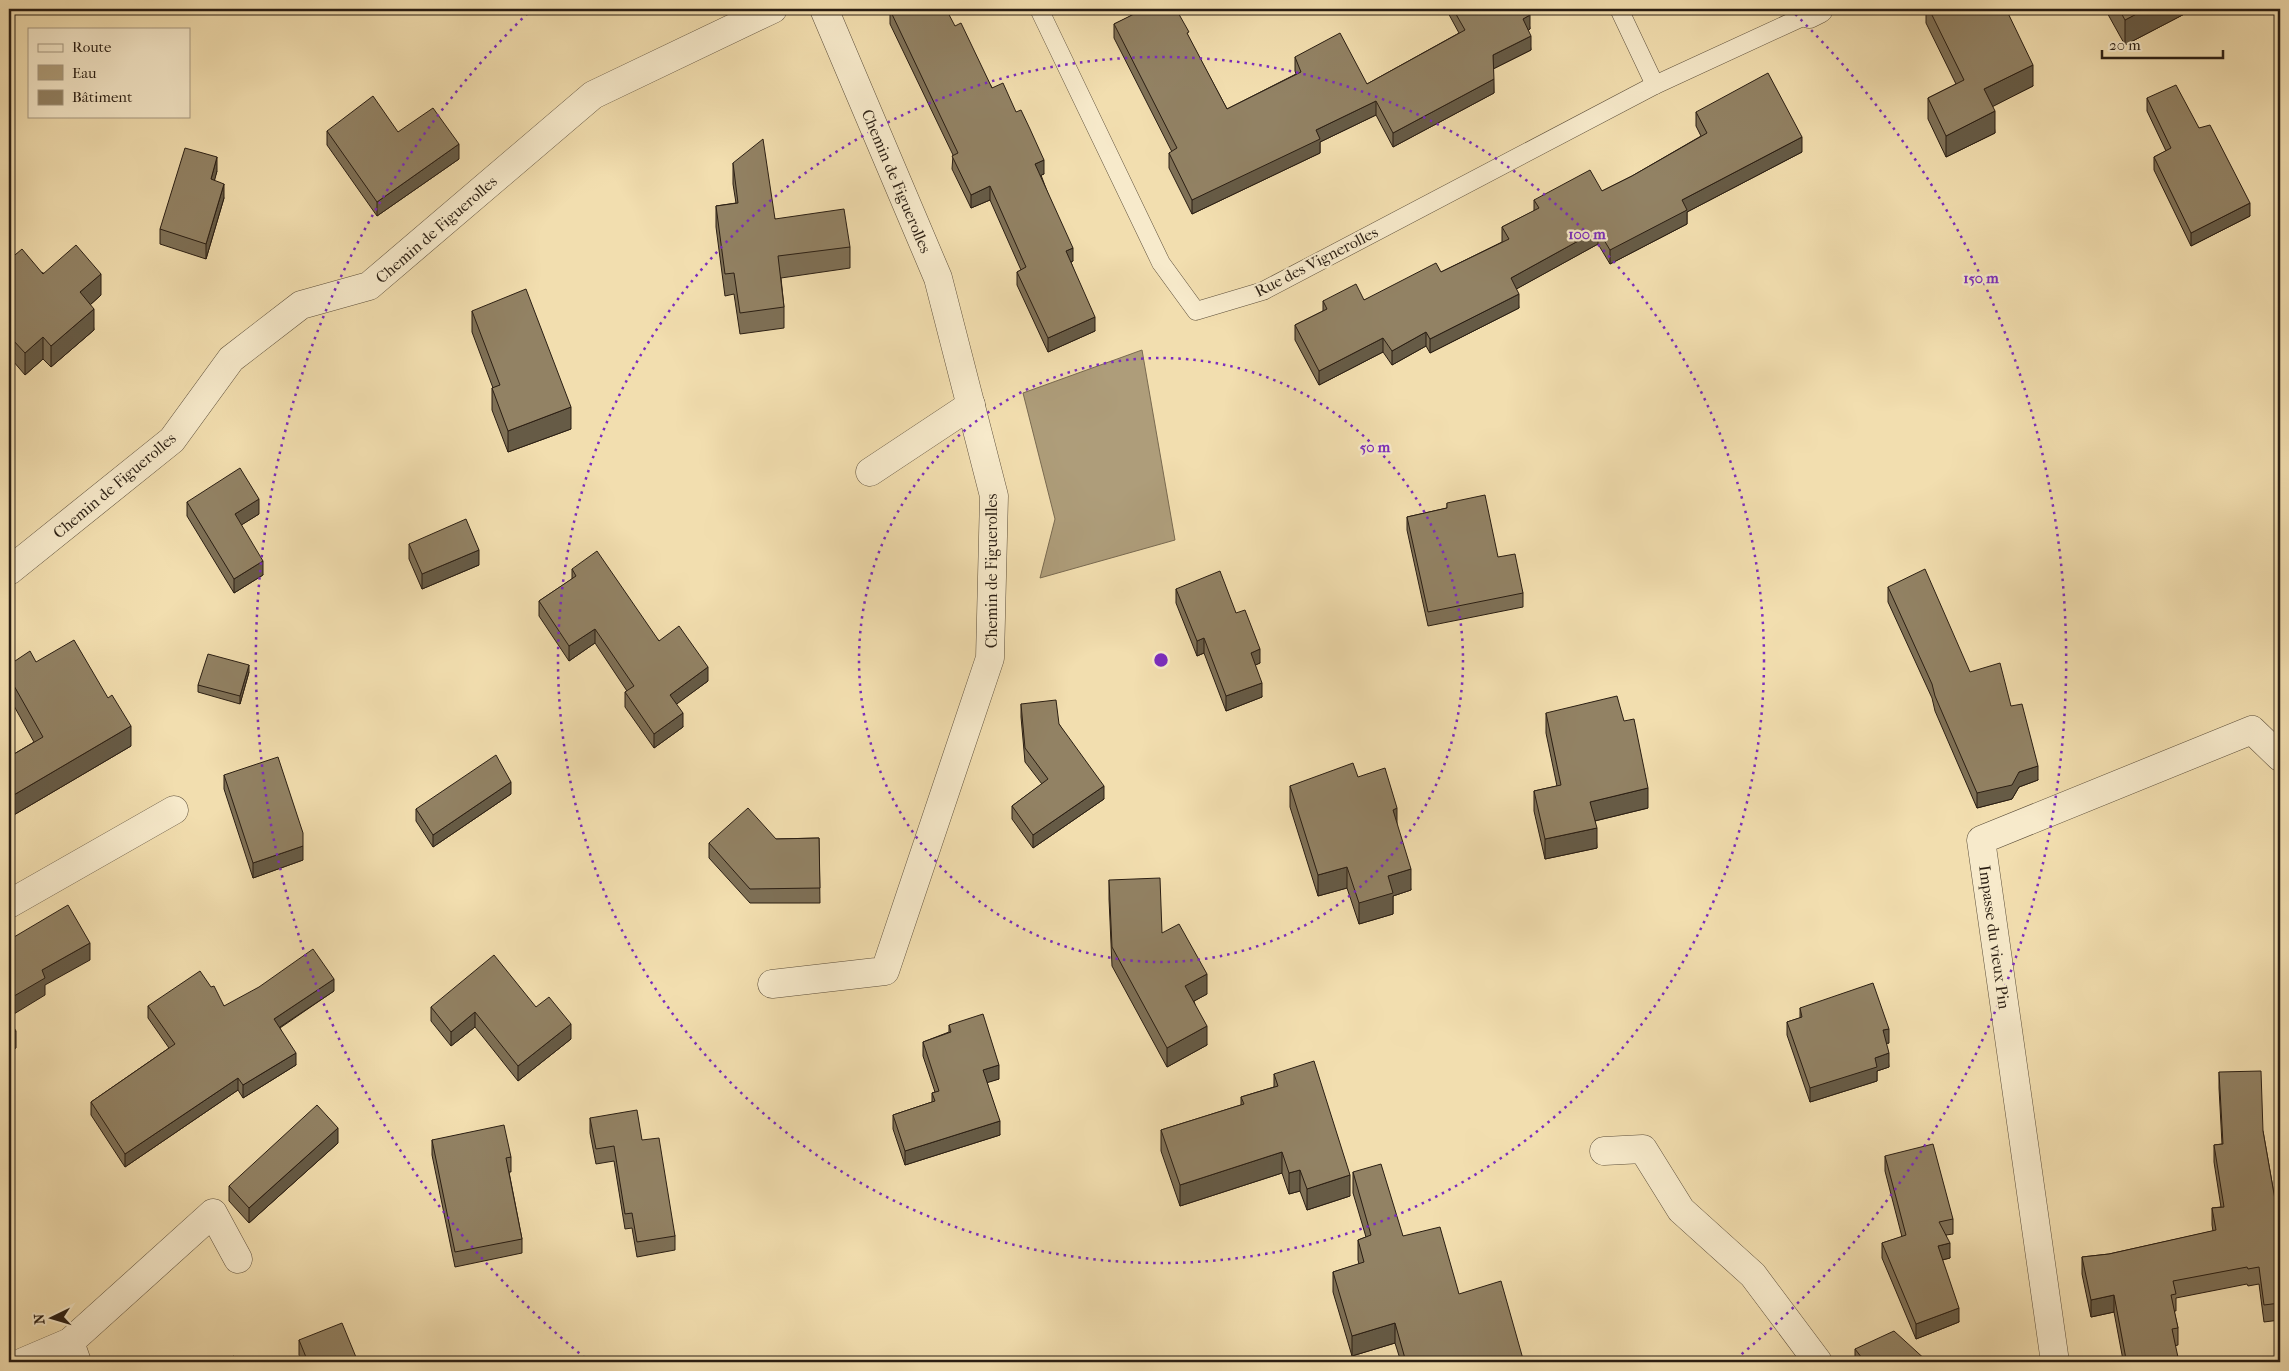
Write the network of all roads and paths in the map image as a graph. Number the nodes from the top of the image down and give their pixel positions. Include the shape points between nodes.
1 (773, 9) edge
2 (824, 9) edge
3 (1039, 9) edge
4 (1619, 9) edge
5 (1814, 11) edge
6 (1655, 85) junction
7 (971, 405) junction
8 (870, 472) dead end
9 (9, 571) edge
10 (2280, 757) edge
11 (174, 810) dead end
12 (9, 904) edge
13 (772, 984) dead end
14 (1604, 1151) dead end
15 (238, 1259) dead end
16 (74, 1352) edge
17 (23, 1362) edge
18 (1818, 1362) edge
19 (2055, 1362) edge

1 - 9 street, Chemin de Figuerolles via 593,95 370,286 301,305 230,359 172,440
2 - 7 street, Chemin de Figuerolles via 938,278
3 - 6 lane, Rue des Vignerolles via 1161,263 1196,311 1263,291
4 - 6 lane
5 - 6 lane, Rue des Vignerolles
7 - 8 street
7 - 13 street, Chemin de Figuerolles via 994,496 990,658 885,972
10 - 19 street, Impasse du vieux Pin via 2252,730 1982,840
11 - 12 street
14 - 18 street via 1642,1149 1681,1210 1753,1275
15 - 16 street via 213,1213
16 - 17 street

